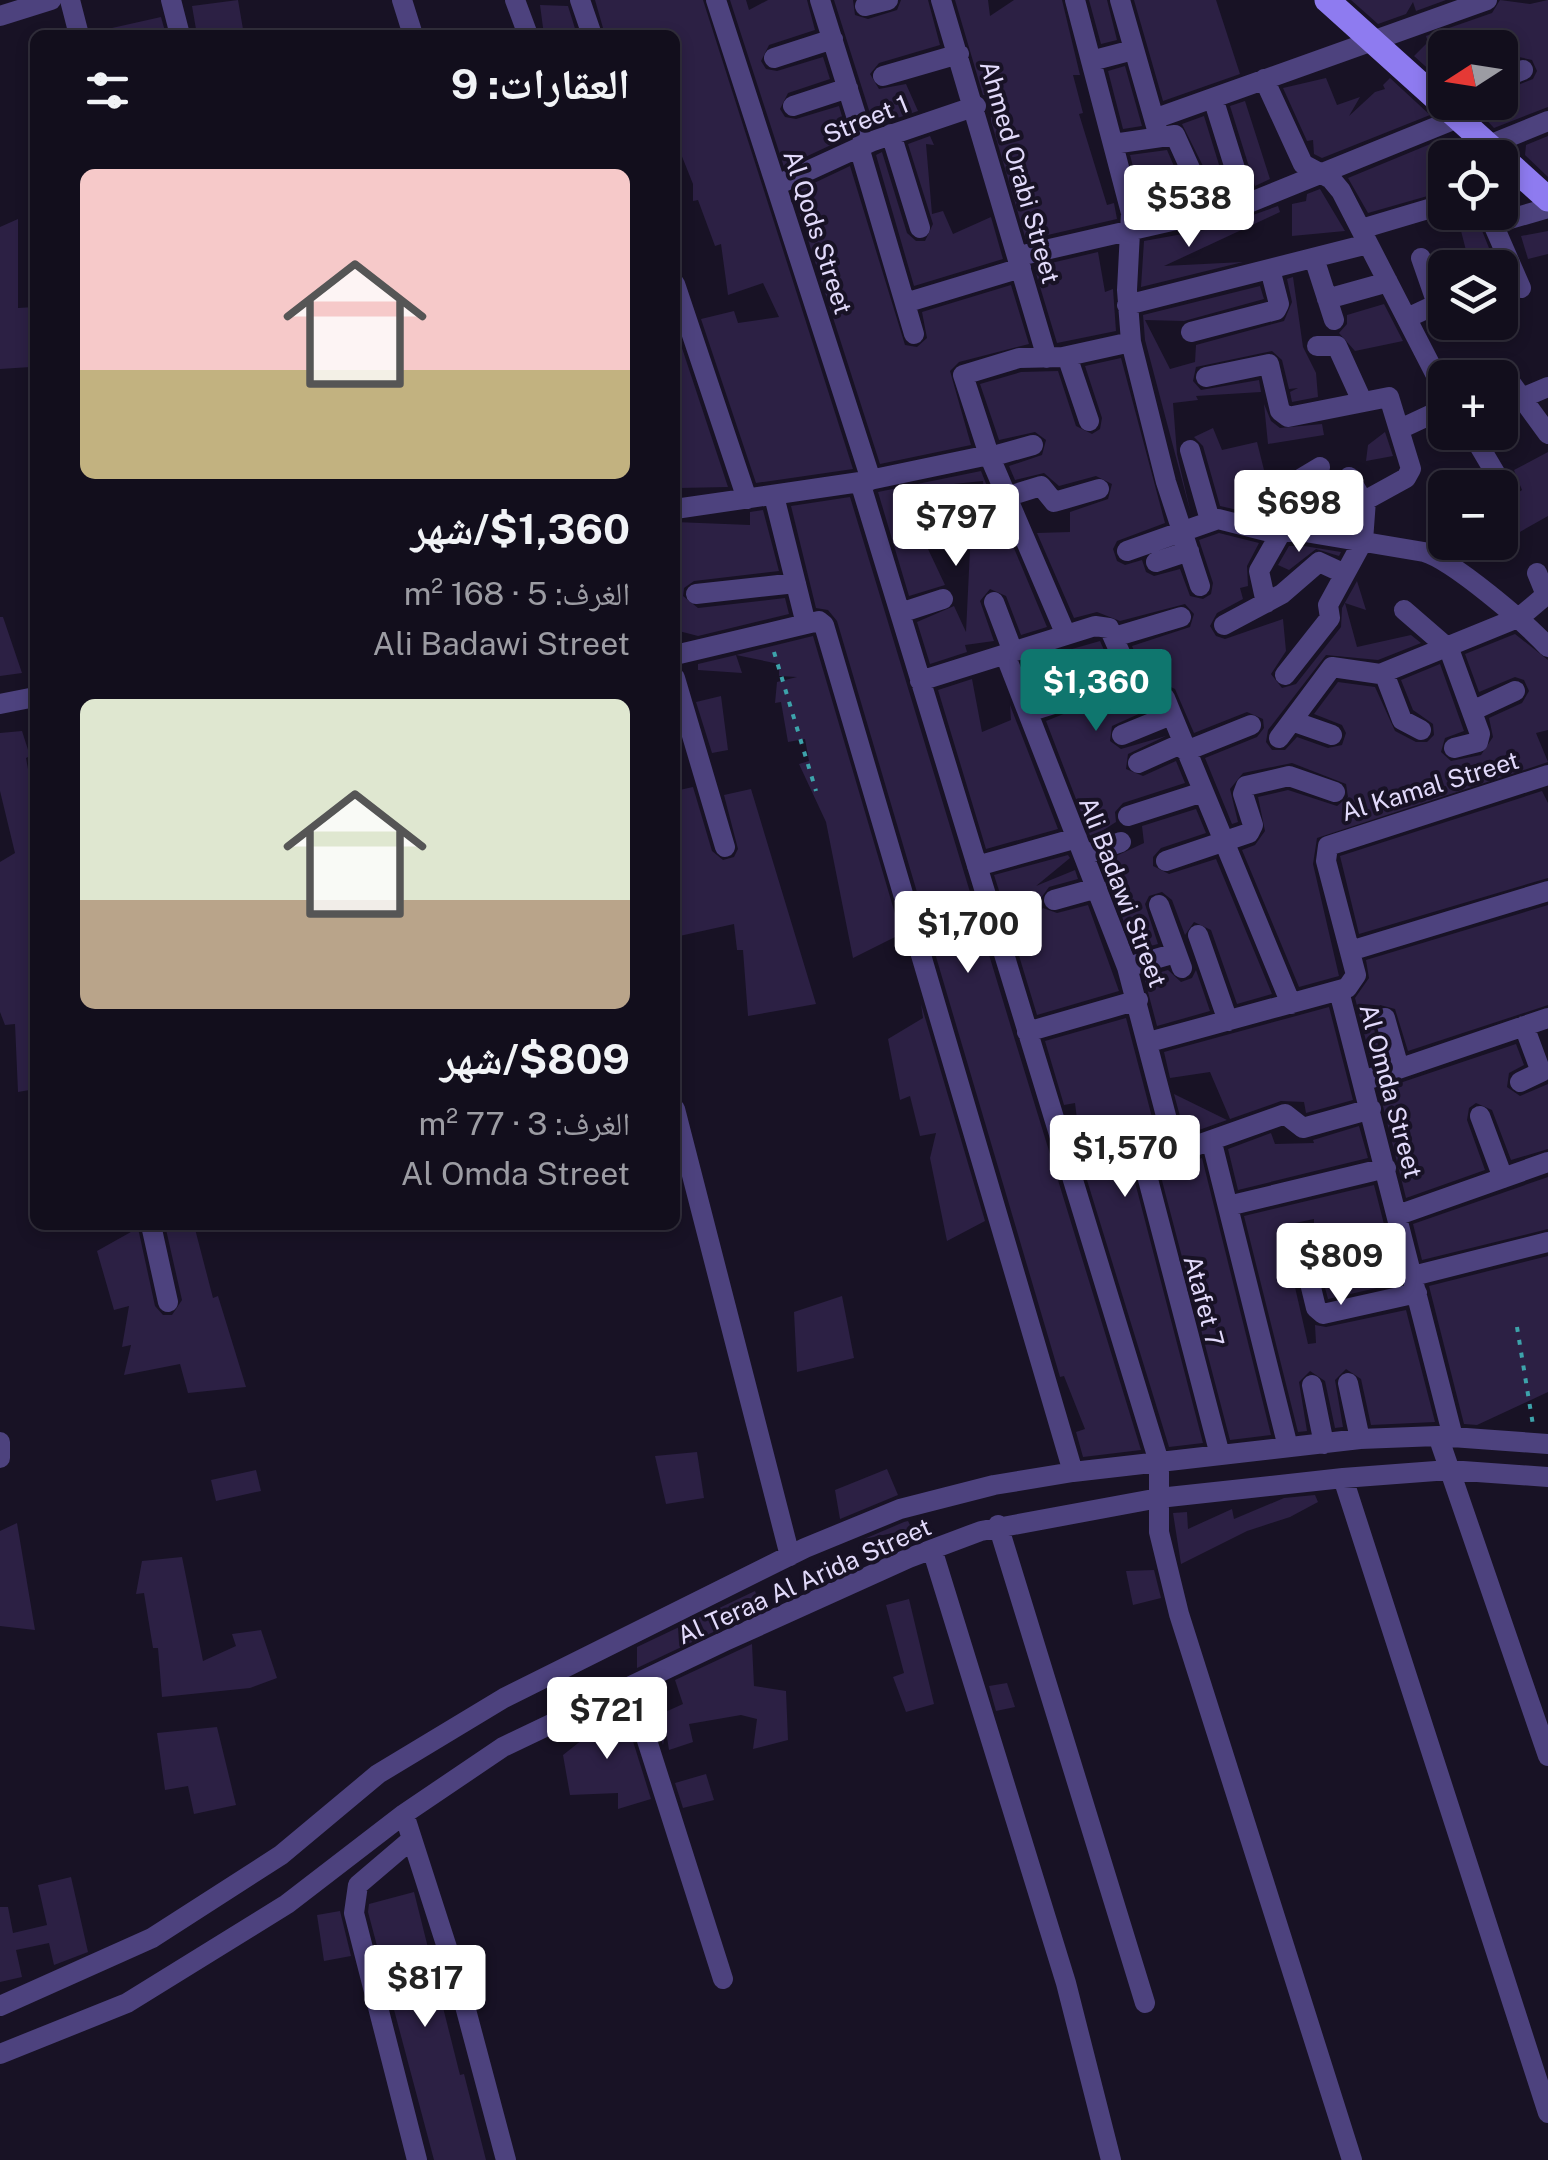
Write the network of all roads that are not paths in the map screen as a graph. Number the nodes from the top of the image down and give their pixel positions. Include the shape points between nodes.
1 (51, 0) edge
2 (70, 0) edge
3 (171, 0) edge
4 (402, 0) edge
5 (515, 0) edge
6 (580, 0) edge
7 (716, 0) edge
8 (820, 0) edge
9 (888, 0) edge
10 (941, 0) edge
11 (1076, 0) edge
12 (1120, 0) edge
13 (1327, 0) edge
14 (1487, 0) edge
15 (865, 6) dead end
16 (0, 16) edge
17 (78, 30) edge
18 (179, 30) edge
19 (412, 30) edge
20 (526, 30) edge
21 (590, 30) edge
22 (833, 39) junction
23 (1376, 42) junction
24 (1133, 50) junction
25 (959, 54) junction
26 (774, 58) dead end
27 (1091, 62) junction
28 (1522, 70) dead end
29 (1518, 72) edge
30 (882, 76) dead end
31 (1264, 79) junction
32 (848, 88) junction
33 (1428, 89) edge
34 (1213, 98) junction
35 (792, 106) dead end
36 (976, 106) junction
37 (1428, 117) edge
38 (1462, 120) edge
39 (1548, 121) edge
40 (1156, 127) junction
41 (890, 134) junction
42 (1483, 140) edge
43 (1500, 140) edge
44 (1113, 144) junction
45 (862, 146) junction
46 (1518, 173) edge
47 (1317, 174) junction
48 (1526, 180) junction
49 (1518, 182) edge
50 (778, 185) junction
51 (1548, 199) edge
52 (1246, 204) junction
53 (1548, 208) edge
54 (1428, 211) edge
55 (1211, 215) junction
56 (920, 228) dead end
57 (1133, 230) junction
58 (1364, 237) junction
59 (1314, 258) junction
60 (1422, 258) dead end
61 (1020, 262) junction
62 (1270, 268) junction
63 (1388, 282) junction
64 (1521, 288) dead end
65 (680, 299) edge
66 (1327, 299) junction
67 (905, 303) junction
68 (1127, 305) junction
69 (1407, 318) junction
70 (1334, 320) dead end
71 (1191, 332) dead end
72 (914, 334) dead end
73 (1131, 342) junction
74 (1317, 346) dead end
75 (1057, 357) junction
76 (1428, 360) edge
77 (1206, 377) dead end
78 (1548, 387) edge
79 (1518, 393) edge
80 (1522, 398) junction
81 (1362, 402) junction
82 (1428, 416) edge
83 (1089, 421) dead end
84 (1400, 429) junction
85 (1548, 434) edge
86 (1033, 445) dead end
87 (1190, 450) dead end
88 (989, 456) junction
89 (1320, 467) dead end
90 (1350, 477) dead end
91 (866, 482) junction
92 (1099, 490) dead end
93 (774, 496) junction
94 (747, 499) junction
95 (680, 502) edge
96 (1364, 503) junction
97 (1009, 504) junction
98 (1210, 520) junction
99 (944, 528) dead end
100 (1182, 530) junction
101 (1282, 532) junction
102 (1363, 541) junction
103 (1127, 551) dead end
104 (1189, 551) junction
105 (1428, 555) edge
106 (1445, 560) edge
107 (1156, 562) dead end
108 (1537, 572) dead end
109 (1345, 574) junction
110 (796, 583) junction
111 (1200, 586) dead end
112 (696, 594) dead end
113 (943, 599) dead end
114 (994, 602) dead end
115 (1266, 603) junction
116 (1404, 610) dead end
117 (900, 613) junction
118 (1181, 617) dead end
119 (1520, 617) junction
120 (806, 624) junction
121 (1224, 625) dead end
122 (1066, 634) junction
123 (1114, 636) junction
124 (1548, 646) edge
125 (1449, 648) junction
126 (1009, 653) junction
127 (680, 654) edge
128 (1384, 672) junction
129 (1284, 675) dead end
130 (920, 681) junction
131 (1515, 692) dead end
132 (680, 695) edge
133 (1057, 703) dead end
134 (0, 704) edge
135 (30, 704) edge
136 (1472, 711) junction
137 (1028, 712) junction
138 (1171, 715) junction
139 (1251, 725) dead end
140 (1422, 730) dead end
141 (1122, 735) dead end
142 (1332, 735) dead end
143 (1184, 747) junction
144 (1454, 748) dead end
145 (1138, 763) dead end
146 (1548, 775) edge
147 (1203, 792) junction
148 (1336, 792) dead end
149 (1128, 816) dead end
150 (1121, 842) dead end
151 (1224, 842) junction
152 (726, 847) dead end
153 (1081, 847) junction
154 (1166, 861) dead end
155 (977, 866) junction
156 (1097, 888) junction
157 (1548, 891) edge
158 (1054, 900) dead end
159 (1159, 905) dead end
160 (1030, 906) dead end
161 (992, 917) junction
162 (1198, 935) dead end
163 (1350, 952) junction
164 (1127, 968) junction
165 (1339, 991) junction
166 (1138, 1000) junction
167 (1291, 1004) junction
168 (1385, 1018) dead end
169 (1548, 1018) edge
170 (1228, 1021) junction
171 (1524, 1026) junction
172 (1027, 1032) junction
173 (1150, 1042) junction
174 (1399, 1068) junction
175 (1363, 1081) junction
176 (1520, 1082) dead end
177 (1371, 1109) junction
178 (1480, 1116) dead end
179 (680, 1127) edge
180 (1212, 1143) junction
181 (1176, 1154) junction
182 (1548, 1162) edge
183 (1386, 1168) junction
184 (1503, 1178) junction
185 (1228, 1206) junction
186 (1398, 1215) junction
187 (152, 1230) edge
188 (1548, 1242) edge
189 (1302, 1250) dead end
190 (1415, 1284) junction
191 (168, 1302) dead end
192 (1348, 1383) dead end
193 (1312, 1385) dead end
194 (1446, 1436) junction
195 (1360, 1439) junction
196 (0, 1442) edge
197 (1324, 1444) junction
198 (1542, 1444) edge
199 (1288, 1447) junction
200 (1220, 1455) junction
201 (0, 1458) edge
202 (1159, 1462) junction
203 (1449, 1470) junction
204 (1073, 1472) junction
205 (1343, 1478) junction
206 (1548, 1478) edge
207 (1159, 1498) junction
208 (998, 1525) junction
209 (933, 1552) junction
210 (790, 1556) junction
211 (630, 1687) junction
212 (1548, 1756) edge
213 (404, 1814) junction
214 (412, 1838) junction
215 (723, 1979) dead end
216 (1145, 2003) dead end
217 (0, 2006) edge
218 (0, 2054) edge
219 (1548, 2114) edge
220 (417, 2160) edge
221 (506, 2160) edge
222 (1110, 2160) edge
223 (1352, 2160) edge

1 - 16 street
2 - 17 street
3 - 18 street
4 - 19 street
5 - 20 street
6 - 21 street
7 - 50 street, Al Qods Street
8 - 22 street
9 - 15 street
10 - 25 street, Ahmed Orabi Street
11 - 27 street
12 - 24 street
13 - 23 main road
14 - 23 street
22 - 26 street
22 - 32 street
23 - 31 street
23 - 33 main road
24 - 27 street
24 - 40 street
25 - 30 street
25 - 36 street, Ahmed Orabi Street
27 - 44 street
28 - 29 street
31 - 34 street
31 - 47 street via 1299,158
32 - 35 street
32 - 45 street
34 - 40 street
34 - 52 street
36 - 41 street, Street 1
36 - 61 street, Ahmed Orabi Street
37 - 47 street
38 - 42 main road
39 - 43 street
40 - 44 street
40 - 55 street via 1177,138
41 - 45 street, Street 1
41 - 56 street
44 - 57 street
45 - 50 street, Street 1
45 - 67 street
46 - 48 main road
47 - 52 street
47 - 58 street via 1337,184
48 - 49 street
48 - 51 main road
50 - 91 street, Al Qods Street
52 - 55 street
53 - 64 street via 1493,224
54 - 58 street
55 - 57 street
57 - 61 street
57 - 68 street
58 - 59 street
58 - 63 street
59 - 62 street
59 - 66 street
60 - 69 street via 1438,304
61 - 67 street
61 - 75 street, Ahmed Orabi Street
62 - 68 street
62 - 71 street via 1276,310
63 - 66 street
63 - 69 street
65 - 94 street
66 - 70 street
67 - 72 street
68 - 73 street
69 - 76 street
73 - 75 street
73 - 100 street
74 - 81 street via 1336,346
75 - 83 street, Ahmed Orabi Street
75 - 88 street via 970,370 964,381
77 - 81 street via 1269,364 1280,411 1288,417
78 - 80 street
79 - 80 street
80 - 85 street
81 - 84 street via 1389,396
82 - 84 street
84 - 96 street via 1410,473
86 - 88 street
87 - 98 street
88 - 91 street
88 - 97 street
89 - 101 street via 1290,484 1291,510
90 - 96 street
91 - 93 street
91 - 117 street, Al Qods Street
92 - 97 street via 1062,503 1041,486
93 - 94 street
93 - 110 street
94 - 95 street
96 - 102 street
97 - 99 street
97 - 122 street
98 - 100 street
98 - 101 street
100 - 103 street
100 - 104 street
101 - 102 street
101 - 115 street via 1259,571
102 - 105 street
102 - 109 street
104 - 107 street
104 - 111 street
106 - 119 street
108 - 119 street via 1546,596
109 - 115 street via 1320,562
109 - 129 street via 1328,606 1329,620
110 - 112 street
110 - 120 street
113 - 117 street
114 - 126 street, Ali Badawi Street
115 - 121 street
116 - 125 street
117 - 130 street, Al Qods Street
118 - 123 street
119 - 124 street
119 - 125 street
120 - 127 street
120 - 204 street via 824,625
122 - 123 street via 1105,626
122 - 126 street
123 - 138 street via 1132,682 1162,694
125 - 128 street
125 - 136 street
126 - 130 street
126 - 137 street, Ali Badawi Street
128 - 140 street via 1402,720
128 - 142 street via 1332,667 1285,729
130 - 155 street, Al Qods Street
131 - 136 street
132 - 152 street
133 - 137 street
134 - 135 street
136 - 144 street via 1480,740
137 - 153 street, Ali Badawi Street
138 - 141 street
138 - 143 street
139 - 143 street
143 - 145 street
143 - 147 street
146 - 163 street, Al Kamal Street via 1328,846
147 - 149 street
147 - 151 street
148 - 151 street via 1289,776 1246,786 1252,828
150 - 153 street
151 - 154 street
151 - 167 street
153 - 155 street
153 - 156 street, Ali Badawi Street
155 - 161 street, Al Qods Street
156 - 158 street
156 - 164 street, Ali Badawi Street
157 - 163 street
159 - 164 street via 1179,960
160 - 161 street
161 - 172 street, Al Qods Street
162 - 170 street
163 - 165 street via 1354,980
164 - 166 street, Ali Badawi Street
165 - 167 street
165 - 175 street, Al Omda Street
166 - 172 street
166 - 173 street, Ali Badawi Street
167 - 170 street
168 - 174 street
169 - 171 street
170 - 173 street
171 - 174 street
171 - 176 street via 1541,1072
172 - 202 street, Al Qods Street
173 - 181 street, Ali Badawi Street
174 - 175 street
175 - 177 street, Al Omda Street
177 - 180 street via 1304,1128 1286,1114
177 - 183 street, Al Omda Street
178 - 184 street
179 - 210 street
180 - 181 street
180 - 185 street
181 - 200 street, Atafet 7 via 1143,1168
182 - 184 street
183 - 185 street
183 - 186 street, Al Omda Street
184 - 186 street
185 - 199 street
186 - 190 street, Al Omda Street
187 - 191 street
188 - 190 street
189 - 190 street via 1316,1308 1324,1314
190 - 194 street, Al Omda Street
192 - 195 street
193 - 197 street
194 - 195 street, Al Teraa Al Arida Street
194 - 198 street, Al Teraa Al Arida Street
194 - 203 street, Al Omda Street
195 - 197 street, Al Teraa Al Arida Street
196 - 201 street
197 - 199 street, Al Teraa Al Arida Street
199 - 200 street, Al Teraa Al Arida Street
200 - 202 street, Al Teraa Al Arida Street
202 - 204 street, Al Teraa Al Arida Street
202 - 207 street, Al Qods Street
203 - 205 street, Al Teraa Al Arida Street
203 - 206 street, Al Teraa Al Arida Street
203 - 212 street, Al Omda Street
204 - 210 street, Al Teraa Al Arida Street via 918,1503
205 - 207 street, Al Teraa Al Arida Street
205 - 219 street
207 - 208 street, Al Teraa Al Arida Street
207 - 223 street, Al Qods Street via 1159,1532 1178,1614
208 - 209 street, Al Teraa Al Arida Street
208 - 216 street
209 - 211 street, Al Teraa Al Arida Street
209 - 222 street via 1066,1983
210 - 217 street, Al Teraa Al Arida Street via 448,1729 378,1774 281,1855 152,1938
211 - 213 street, Al Teraa Al Arida Street via 503,1747
211 - 215 street
213 - 214 street
213 - 218 street, Al Teraa Al Arida Street via 287,1904 127,2003
214 - 220 street via 358,1886 354,1898
214 - 221 street

